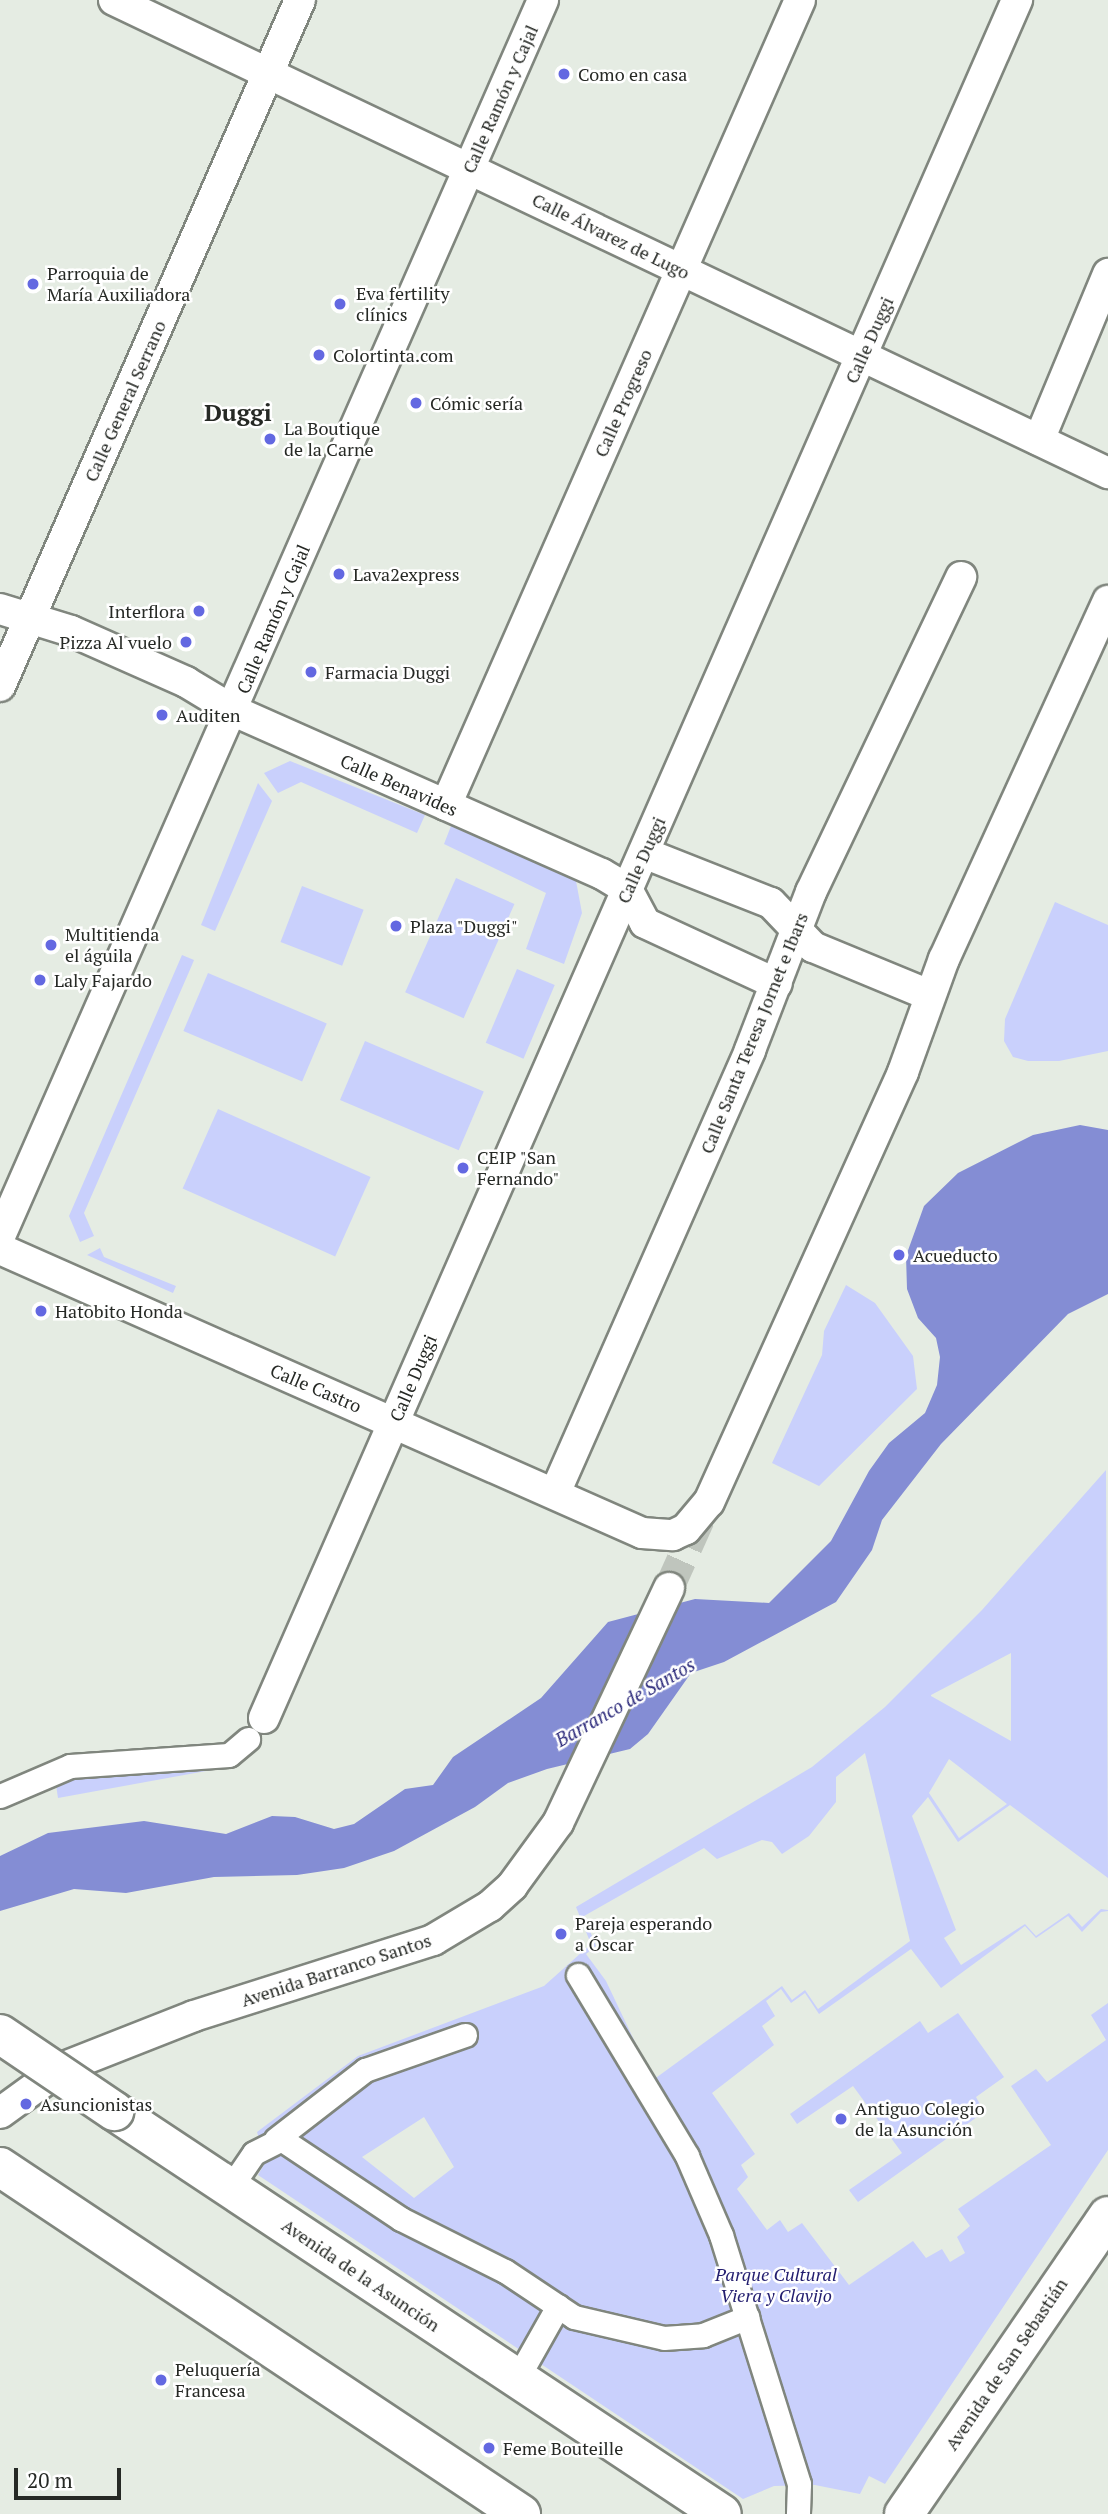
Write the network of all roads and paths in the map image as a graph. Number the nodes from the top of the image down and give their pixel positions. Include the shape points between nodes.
1 (114, 0) edge
2 (300, 0) edge
3 (543, 0) edge
4 (800, 0) edge
5 (1017, 0) edge
6 (268, 75) junction
7 (469, 168) junction
8 (681, 270) junction
9 (1108, 274) edge
10 (863, 356) junction
11 (1040, 440) junction
12 (1108, 473) edge
13 (961, 577) dead end
14 (1108, 601) edge
15 (0, 609) edge
16 (29, 619) junction
17 (0, 686) edge
18 (234, 711) junction
19 (446, 806) junction
20 (645, 853) junction
21 (627, 889) junction
22 (798, 929) junction
23 (777, 984) junction
24 (929, 995) junction
25 (0, 1236) edge
26 (0, 1249) edge
27 (394, 1422) junction
28 (555, 1493) junction
29 (669, 1588) tunnel mouth
30 (256, 1729) joint
31 (0, 1796) edge
32 (578, 1975) dead end
33 (0, 2034) edge
34 (465, 2035) dead end
35 (0, 2113) edge
36 (276, 2139) junction
37 (0, 2166) edge
38 (230, 2188) junction
39 (1108, 2216) edge
40 (558, 2306) junction
41 (748, 2317) junction
42 (527, 2361) dead end
43 (902, 2513) edge
44 (521, 2514) edge
45 (722, 2514) edge
46 (798, 2514) edge

1 - 6 street, Calle Álvarez de Lugo
2 - 6 street, Calle General Serrano
3 - 7 street, Calle Ramón y Cajal
4 - 8 street, Calle Progreso
5 - 10 street, Calle Duggi
6 - 7 street, Calle Álvarez de Lugo
6 - 16 street, Calle General Serrano
7 - 8 street, Calle Álvarez de Lugo
7 - 18 street, Calle Ramón y Cajal
8 - 10 street, Calle Álvarez de Lugo
8 - 19 street, Calle Progreso
9 - 11 street
10 - 11 street, Calle Álvarez de Lugo
10 - 20 street, Calle Duggi
11 - 12 street, Calle Álvarez de Lugo
13 - 22 street, Calle Santa Teresa Jornet e Ibars via 811,892
14 - 24 street
15 - 16 street, Calle Benavides
16 - 17 street, Calle General Serrano
16 - 18 street, Calle Benavides via 71,631 186,682
18 - 19 street, Calle Benavides
18 - 25 street, Calle Ramón y Cajal
19 - 21 street, Calle Benavides
20 - 21 street, Calle Duggi
20 - 22 street via 771,903
21 - 23 street via 645,923
21 - 27 street, Calle Duggi
22 - 23 street, Calle Santa Teresa Jornet e Ibars
22 - 24 street via 813,947
23 - 28 street, Calle Santa Teresa Jornet e Ibars
24 - 28 street, Calle Castro via 902,1072 698,1520 673,1535 642,1533
26 - 27 street, Calle Castro
27 - 28 street, Calle Castro
27 - 30 street, Calle Duggi
29 - 35 street, Avenida Barranco Santos via 558,1824 512,1886 490,1906 433,1940 114,2046 62,2068
30 - 31 street, Calle Duggi via 229,1755 69,1766
32 - 41 street via 687,2156 721,2235
33 - 38 main road, Avenida de la Asunción, bridge
34 - 36 street via 365,2070
36 - 38 street via 254,2153
36 - 40 street via 285,2140 401,2218 493,2265
37 - 44 main road
38 - 45 main road, Avenida de la Asunción
39 - 43 main road, Avenida de San Sebastián
40 - 41 street via 590,2322 664,2338 703,2335
40 - 42 street
41 - 46 street via 799,2484

